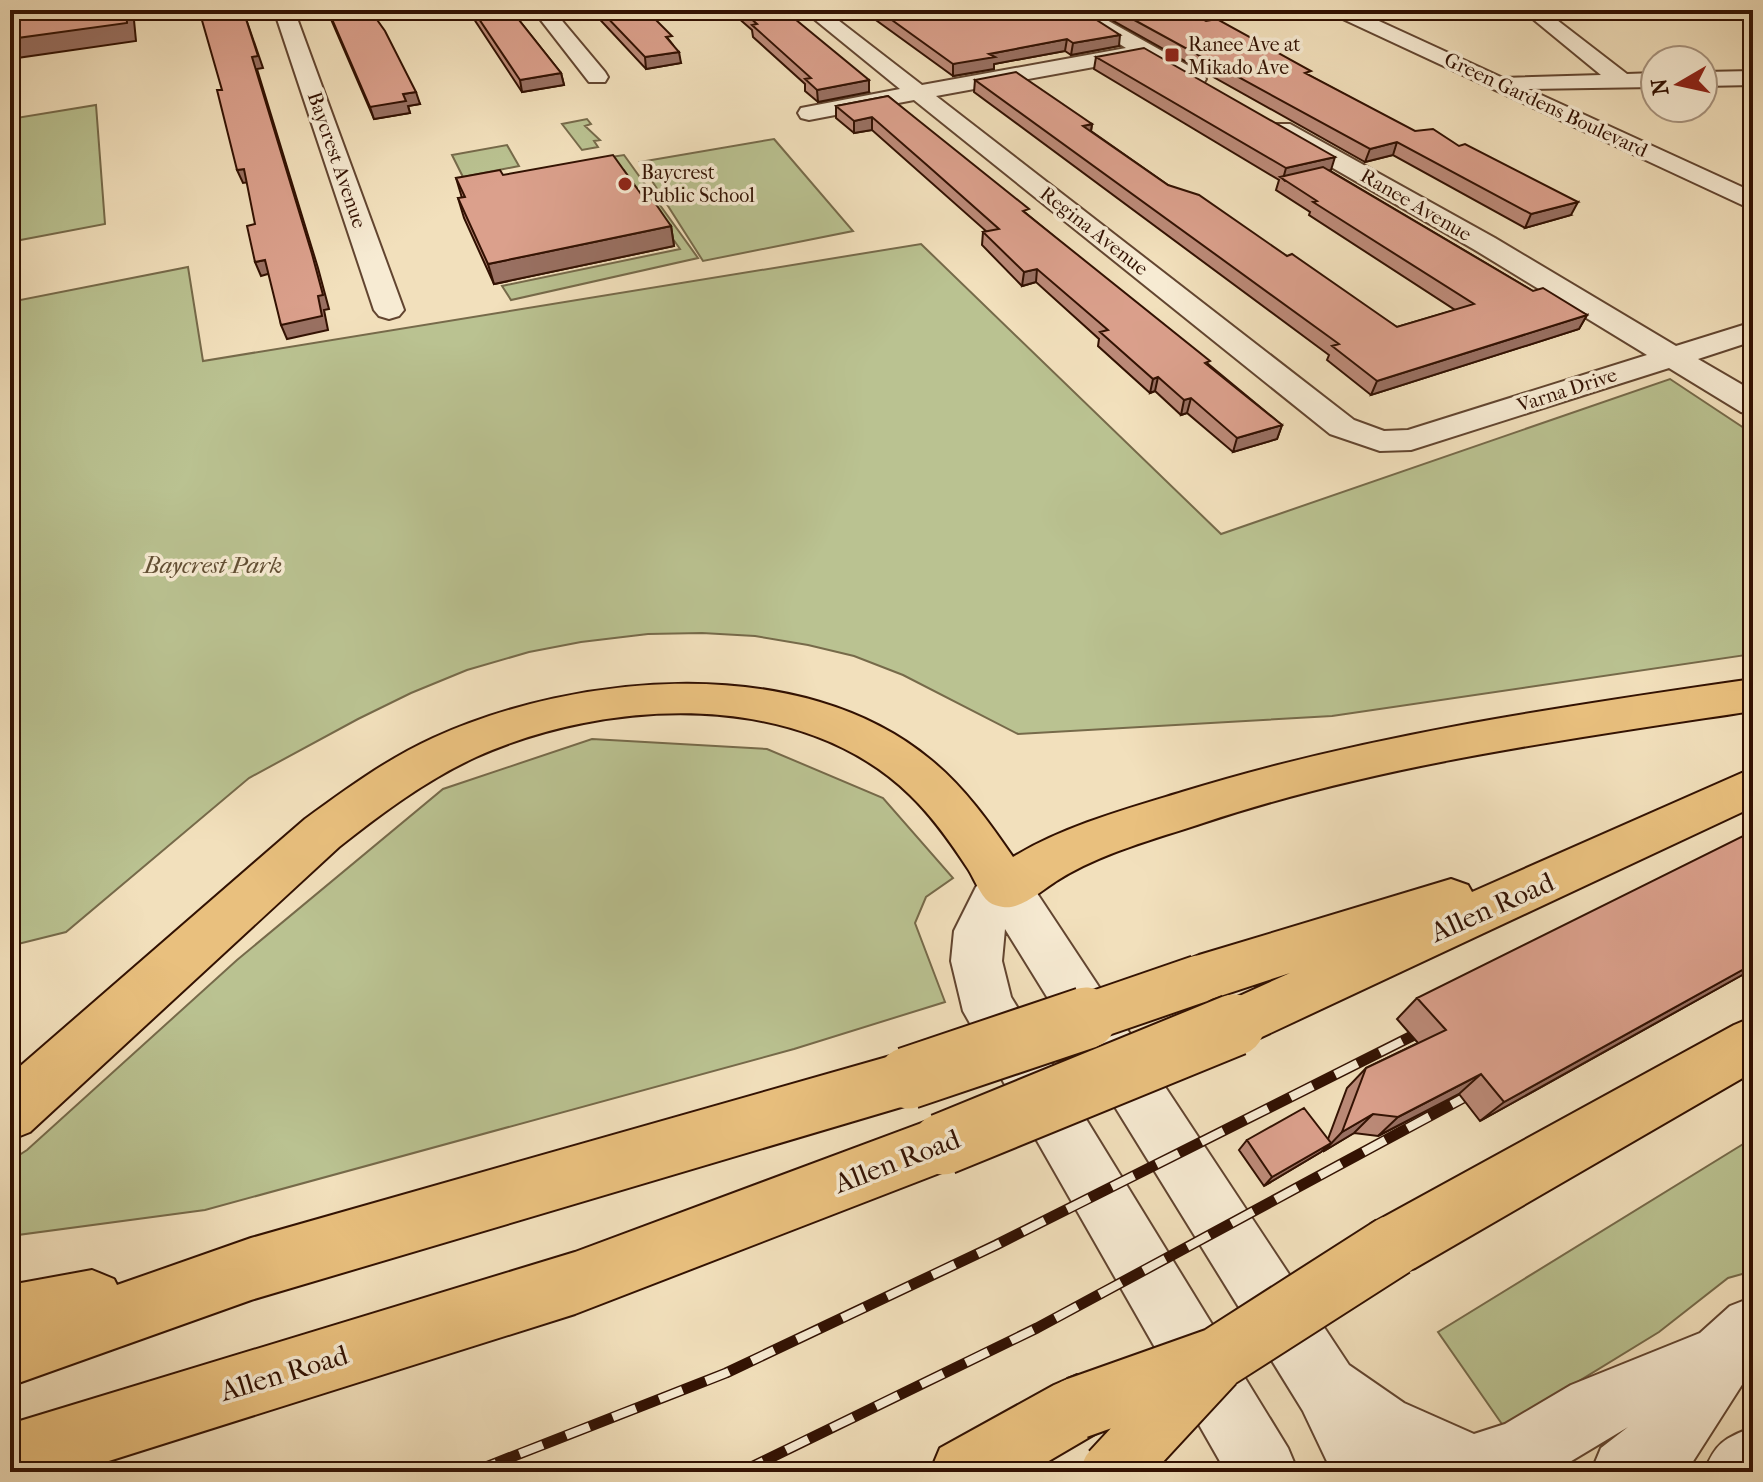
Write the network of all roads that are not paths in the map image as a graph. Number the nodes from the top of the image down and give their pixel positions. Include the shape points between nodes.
1 (284, 10) edge
2 (543, 10) edge
3 (813, 10) edge
4 (1075, 10) edge
5 (1339, 10) edge
6 (1532, 10) edge
7 (1742, 10) edge
8 (1753, 17) edge
9 (1144, 51) junction
10 (597, 77) dead end
11 (1753, 78) edge
12 (1719, 79) edge
13 (1621, 80) junction
14 (1639, 80) edge
15 (1499, 83) junction
16 (1212, 89) edge
17 (918, 93) junction
18 (809, 113) dead end
19 (1267, 120) edge
20 (1753, 202) edge
21 (389, 310) dead end
22 (1753, 331) edge
23 (1670, 358) junction
24 (1753, 405) edge
25 (1380, 441) joint
26 (1753, 695) edge
27 (1753, 786) edge
28 (1622, 848) junction
29 (1006, 887) junction
30 (201, 940) junction
31 (1753, 1043) edge
32 (10, 1079) edge
33 (10, 1112) edge
34 (251, 1269) junction
35 (10, 1317) edge
36 (1737, 1343) edge
37 (10, 1354) edge
38 (1218, 1358) junction
39 (1326, 1388) junction
40 (10, 1458) edge
41 (1753, 1461) edge
42 (964, 1472) edge
43 (1112, 1472) edge
44 (1264, 1472) edge
45 (1368, 1472) edge
46 (1625, 1472) edge
47 (1738, 1472) edge

1 - 21 street, Baycrest Avenue
2 - 10 street
3 - 17 street, Regina Avenue
4 - 9 street
5 - 15 street, Green Gardens Boulevard
6 - 13 street
7 - 8 street
9 - 16 street
9 - 17 street
11 - 12 street
13 - 14 street
13 - 15 street
15 - 20 street, Green Gardens Boulevard
17 - 18 street
17 - 25 street, Regina Avenue via 1342,427
19 - 23 street, Ranee Avenue via 1485,244
22 - 23 street, Varna Drive
23 - 24 street, Ranee Avenue
23 - 25 street, Varna Drive via 1411,440
26 - 29 highway via 1497,736 1280,781 1057,857
27 - 28 highway, Allen Road
28 - 34 highway, bridge via 1199,979 908,1078
28 - 40 highway, Allen Road, bridge via 1234,1025 943,1144 575,1283
29 - 30 highway via 939,794 898,759 858,735 822,719 738,702 646,701 512,727 424,763 322,833
29 - 39 street
29 - 44 street via 984,915 974,956 990,1011
30 - 32 highway via 104,1017
30 - 33 highway
31 - 38 highway, bridge via 1393,1246
34 - 35 highway
34 - 37 highway
36 - 39 street via 1594,1408 1521,1453 1474,1468 1380,1427
36 - 46 street via 1668,1439
38 - 42 highway, bridge via 1077,1408
38 - 43 highway, bridge
39 - 45 street
41 - 47 street

